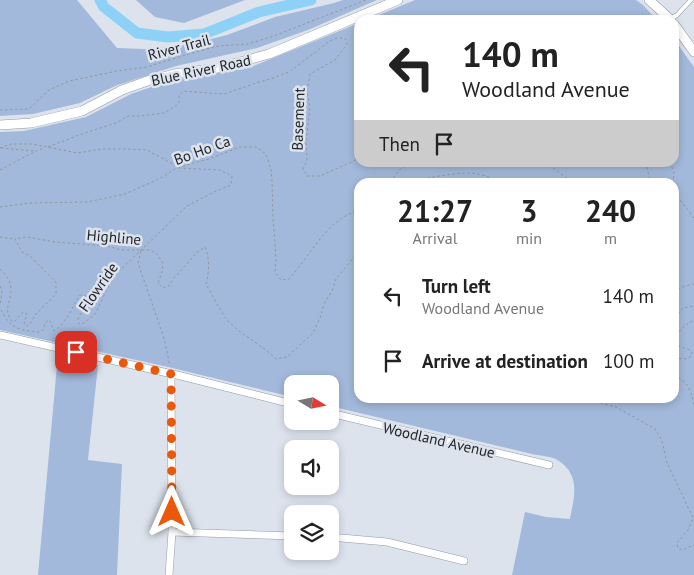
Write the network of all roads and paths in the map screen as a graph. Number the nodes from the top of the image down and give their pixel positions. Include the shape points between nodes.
1 (366, 0) edge
2 (398, 0) edge
3 (649, 0) edge
4 (691, 0) edge
5 (362, 15) edge
6 (666, 15) edge
7 (677, 15) edge
8 (354, 18) edge
9 (679, 31) edge
10 (687, 42) junction
11 (679, 48) edge
12 (694, 52) edge
13 (0, 110) edge
14 (0, 125) edge
15 (0, 148) edge
16 (46, 148) junction
17 (36, 151) junction
18 (354, 161) edge
19 (404, 167) edge
20 (552, 167) edge
21 (180, 168) junction
22 (0, 170) edge
23 (393, 178) edge
24 (422, 178) edge
25 (490, 178) edge
26 (567, 178) edge
27 (679, 199) edge
28 (0, 207) edge
29 (354, 212) edge
30 (694, 218) edge
31 (0, 237) edge
32 (15, 239) junction
33 (141, 250) junction
34 (354, 256) edge
35 (0, 269) edge
36 (694, 284) edge
37 (0, 286) edge
38 (679, 290) edge
39 (0, 306) edge
40 (694, 306) edge
41 (679, 313) edge
42 (694, 320) edge
43 (679, 331) edge
44 (0, 335) edge
45 (679, 346) edge
46 (679, 358) edge
47 (171, 374) junction
48 (679, 378) edge
49 (284, 402) edge
50 (598, 403) edge
51 (694, 405) edge
52 (339, 415) edge
53 (549, 465) dead end
54 (172, 532) junction
55 (284, 536) edge
56 (339, 538) edge
57 (694, 545) edge
58 (464, 562) dead end
59 (169, 575) edge

1 - 13 path, River Trail via 248,44 218,46 147,67 69,81 49,90 29,109
2 - 5 street, Blue River Road
3 - 6 street
4 - 7 lane
8 - 14 street, Blue River Road via 269,54 218,68 150,80 122,90 82,111 30,123
9 - 10 street
10 - 11 path
10 - 12 street
15 - 16 path via 11,144
15 - 17 path
16 - 17 path, Basement
16 - 18 path, Basement via 128,116 164,113 176,106 184,90 224,94 273,78 289,72 330,41 343,37 348,40 347,44 335,60 310,74 307,160 303,169 307,176 320,176
16 - 21 path via 77,153 101,149 147,150
17 - 22 path
19 - 23 path
20 - 26 path
21 - 28 path, Bo Ho Ca via 125,194 87,202 30,202
21 - 29 path, Bo Ho Ca via 240,147 256,146 266,154 272,181 274,272 280,279 288,280 324,234
21 - 33 path via 220,170 232,176 231,185 187,206
24 - 25 path via 463,173
27 - 30 path
31 - 32 path, Highline
32 - 33 path, Highline via 26,237
32 - 35 path via 22,252 56,282 56,294 27,326 24,324 27,314 24,312 15,321 10,319 7,311 11,290 8,276
33 - 34 path, Highline via 150,250 163,263 158,283 162,288 169,286 196,253 205,247 209,271 206,284 228,320 276,359 287,357 313,333 336,279
33 - 39 path, Flowride via 117,272 95,314 84,323 79,324 78,319 86,296 80,294 67,317 54,331 49,320 40,332 28,332 13,326 4,317
33 - 47 path via 138,263 164,338
36 - 38 path
37 - 39 path, Flowride
40 - 41 path via 683,308
42 - 43 path
44 - 47 street
45 - 46 path via 692,353 686,359
47 - 49 street
47 - 54 street
48 - 51 path via 687,383
50 - 57 path via 616,408 655,429 693,518 677,542 678,548 682,550
52 - 53 street, Woodland Avenue
54 - 55 street
54 - 59 street
56 - 58 street via 386,542

